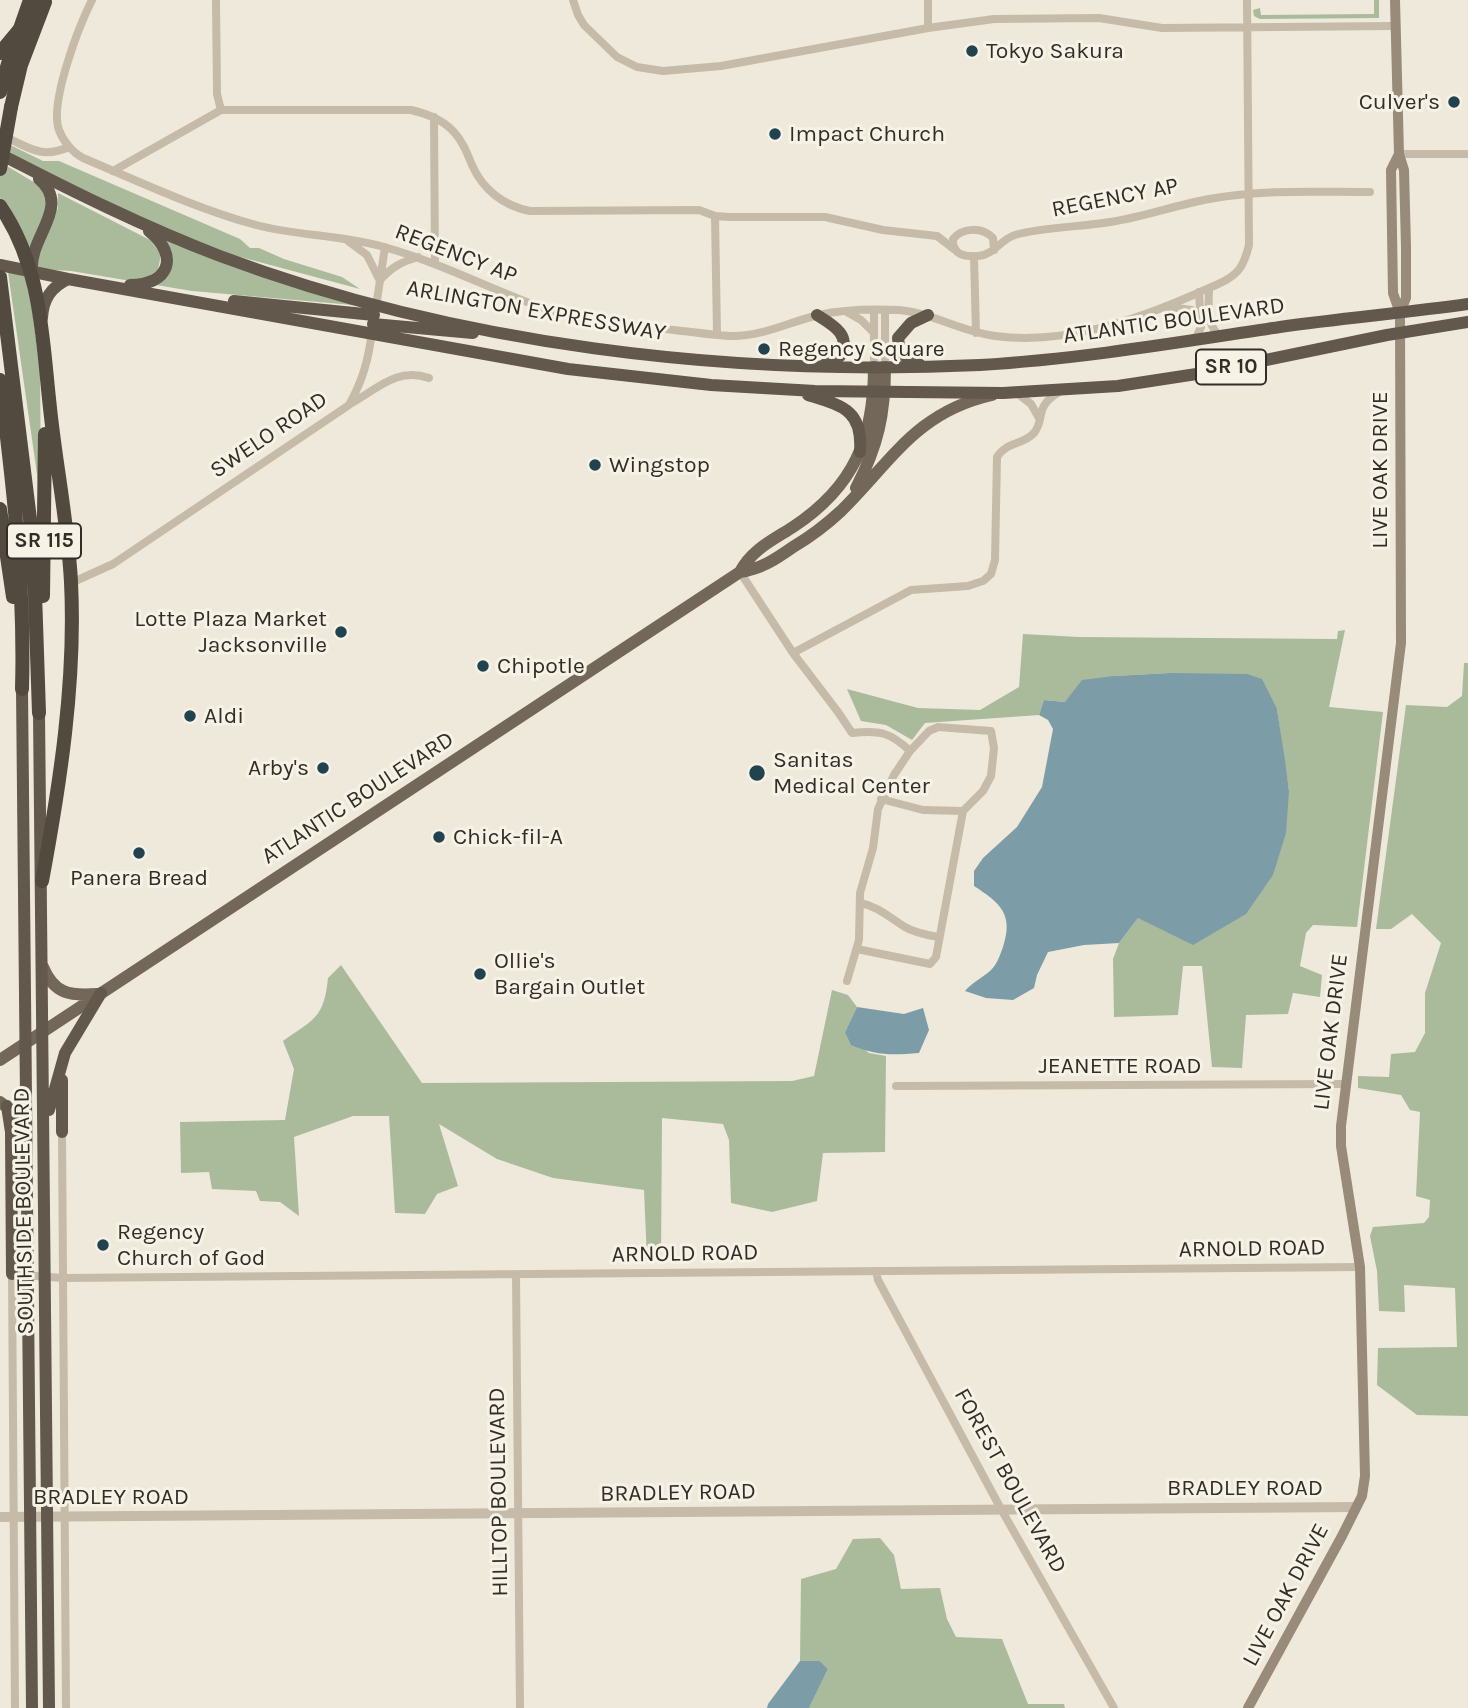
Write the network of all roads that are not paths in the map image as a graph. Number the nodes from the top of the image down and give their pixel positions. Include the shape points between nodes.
1 (30, 0) edge
2 (45, 0) edge
3 (92, 0) edge
4 (216, 0) edge
5 (573, 0) edge
6 (928, 0) edge
7 (1247, 0) edge
8 (1395, 0) edge
9 (1247, 26) junction
10 (1395, 26) junction
11 (928, 28) junction
12 (0, 53) edge
13 (0, 92) edge
14 (221, 110) junction
15 (434, 117) junction
16 (0, 134) edge
17 (69, 147) junction
18 (0, 154) edge
19 (1399, 154) junction
20 (1468, 154) edge
21 (16, 163) junction
22 (0, 169) edge
23 (113, 171) junction
24 (1370, 192) dead end
25 (1248, 194) junction
26 (0, 206) edge
27 (715, 216) junction
28 (132, 220) junction
29 (958, 233) junction
30 (990, 234) junction
31 (1013, 235) junction
32 (937, 236) junction
33 (343, 238) junction
34 (385, 247) junction
35 (954, 249) junction
36 (994, 250) junction
37 (974, 256) junction
38 (418, 257) junction
39 (435, 264) junction
40 (0, 265) edge
41 (32, 272) junction
42 (0, 277) edge
43 (68, 279) junction
44 (380, 280) junction
45 (91, 283) junction
46 (1209, 288) junction
47 (1199, 292) junction
48 (160, 295) junction
49 (1468, 304) edge
50 (1167, 307) junction
51 (874, 310) junction
52 (886, 310) junction
53 (844, 311) junction
54 (1400, 313) junction
55 (817, 315) junction
56 (928, 315) junction
57 (1201, 318) junction
58 (374, 319) junction
59 (42, 322) junction
60 (1468, 323) edge
61 (1401, 332) junction
62 (874, 333) junction
63 (976, 333) junction
64 (717, 334) junction
65 (1221, 337) junction
66 (1194, 341) junction
67 (564, 342) junction
68 (823, 366) junction
69 (923, 366) junction
70 (880, 367) junction
71 (45, 369) junction
72 (429, 378) dead end
73 (0, 380) edge
74 (783, 390) junction
75 (1060, 390) junction
76 (879, 392) junction
77 (1017, 393) junction
78 (349, 405) junction
79 (1039, 418) junction
80 (860, 452) junction
81 (845, 507) junction
82 (0, 509) edge
83 (740, 572) junction
84 (71, 583) junction
85 (793, 653) junction
86 (22, 689) junction
87 (39, 713) junction
88 (910, 751) junction
89 (881, 799) junction
90 (963, 811) junction
91 (42, 881) junction
92 (860, 903) junction
93 (938, 937) junction
94 (857, 949) junction
95 (43, 967) junction
96 (847, 981) dead end
97 (101, 993) junction
98 (43, 1031) junction
99 (25, 1043) junction
100 (65, 1054) junction
101 (0, 1060) edge
102 (1345, 1084) junction
103 (896, 1086) dead end
104 (4, 1104) edge
105 (26, 1130) junction
106 (62, 1132) joint
107 (44, 1133) junction
108 (1360, 1267) junction
109 (876, 1271) junction
110 (12, 1273) junction
111 (29, 1275) junction
112 (516, 1275) junction
113 (46, 1276) junction
114 (62, 1278) junction
115 (1356, 1507) junction
116 (1000, 1509) junction
117 (518, 1514) junction
118 (0, 1517) edge
119 (14, 1517) junction
120 (30, 1517) junction
121 (47, 1517) junction
122 (64, 1517) junction
123 (15, 1708) edge
124 (32, 1708) edge
125 (49, 1708) edge
126 (66, 1708) edge
127 (520, 1708) edge
128 (1114, 1708) edge
129 (1248, 1708) edge

1 - 13 highway
2 - 12 highway, bridge
2 - 22 highway, bridge via 21,65
3 - 17 street via 57,107 59,129
4 - 14 street
5 - 11 street via 584,25 617,57 648,70 720,66
6 - 11 street
7 - 9 street, REGENCY AP
8 - 10 main road, LIVE OAK DRIVE
9 - 10 street
9 - 11 street via 1161,28 1072,18 994,19
9 - 25 street, REGENCY AP
10 - 19 main road, LIVE OAK DRIVE
14 - 15 street via 411,110
14 - 23 street
15 - 27 street via 455,132 476,174 509,205 547,212 699,210
15 - 39 street
16 - 17 street via 43,154
17 - 23 street, REGENCY AP
18 - 21 highway, ARLINGTON EXPRESSWAY
19 - 20 street
19 - 54 main road, LIVE OAK DRIVE via 1391,170 1393,293
21 - 28 highway, ARLINGTON EXPRESSWAY
21 - 41 highway via 44,183 53,199 34,251
23 - 33 street, REGENCY AP via 257,225
24 - 25 street, REGENCY AP
25 - 31 street, REGENCY AP via 1211,198 1114,222
25 - 46 street, REGENCY AP via 1249,245 1244,262 1231,277
26 - 41 highway, SR 115
27 - 32 street via 825,217
27 - 64 street
28 - 45 highway via 165,247 168,260 164,272 146,284
28 - 58 highway, ARLINGTON EXPRESSWAY
29 - 30 street
29 - 32 street
29 - 35 street
30 - 31 street, REGENCY AP
30 - 36 street
31 - 36 street
32 - 35 street
33 - 34 street, REGENCY AP
33 - 44 street via 367,255
34 - 38 street, REGENCY AP
34 - 44 street, SWELO ROAD
35 - 37 street
36 - 37 street
37 - 63 street
38 - 39 street, REGENCY AP
38 - 44 street via 402,261
39 - 64 street, REGENCY AP via 570,316
40 - 41 highway, ARLINGTON EXPRESSWAY
41 - 43 highway, ARLINGTON EXPRESSWAY
41 - 59 highway, SR 115
42 - 87 highway via 30,519
43 - 45 highway, ARLINGTON EXPRESSWAY
43 - 59 highway via 46,298
44 - 58 street, SWELO ROAD
45 - 48 highway, ARLINGTON EXPRESSWAY
46 - 47 street, REGENCY AP
46 - 65 street via 1209,324
47 - 50 street, REGENCY AP
47 - 57 street
48 - 58 highway
48 - 58 highway, ARLINGTON EXPRESSWAY
49 - 54 highway, ATLANTIC BOULEVARD / SR 10
50 - 57 street via 1192,310
50 - 63 street, REGENCY AP via 1071,334 1013,338
51 - 52 street, REGENCY AP
51 - 53 street, REGENCY AP
51 - 62 street
52 - 56 street, REGENCY AP
52 - 70 street
53 - 55 street, REGENCY AP
53 - 62 street
54 - 61 main road, LIVE OAK DRIVE
54 - 65 highway, ATLANTIC BOULEVARD / SR 10
55 - 64 street, REGENCY AP via 757,335
55 - 68 highway via 837,328 844,344 840,356
56 - 63 street, REGENCY AP
56 - 69 highway via 911,323 898,338 900,353
57 - 66 street
58 - 67 highway
58 - 67 highway, ARLINGTON EXPRESSWAY via 464,324
58 - 74 highway, ARLINGTON EXPRESSWAY via 590,372
58 - 78 street, SWELO ROAD via 368,362
59 - 71 highway, SR 115
60 - 61 highway, ATLANTIC BOULEVARD / SR 10
61 - 75 highway, ATLANTIC BOULEVARD / SR 10 via 1175,378
61 - 102 main road, LIVE OAK DRIVE via 1401,643
62 - 70 street
65 - 66 highway, ATLANTIC BOULEVARD / SR 10
66 - 69 highway, ATLANTIC BOULEVARD / SR 10 via 1067,358
67 - 68 highway, ARLINGTON EXPRESSWAY via 679,357
68 - 70 highway, ARLINGTON EXPRESSWAY
69 - 70 highway, ATLANTIC BOULEVARD / SR 10
70 - 76 main road, ATLANTIC BOULEVARD / SR 10
71 - 84 highway
71 - 87 highway, SR 115
72 - 78 street via 408,373
73 - 86 highway via 18,523
74 - 76 highway, ARLINGTON EXPRESSWAY
74 - 80 highway via 832,402 850,412 859,426
75 - 77 highway, ATLANTIC BOULEVARD / SR 10
75 - 79 street via 1045,403
76 - 77 highway, ATLANTIC BOULEVARD
76 - 80 main road, ATLANTIC BOULEVARD / SR 10
76 - 81 main road via 882,422 876,443
77 - 79 street
77 - 81 main road, ATLANTIC BOULEVARD / SR 10 via 981,398 929,422 902,443
78 - 84 street, SWELO ROAD via 113,564
79 - 85 street via 1032,435 1005,447 997,457 995,560 988,578 968,586 911,590
80 - 83 main road, ATLANTIC BOULEVARD / SR 10 via 827,500 757,550
81 - 83 main road, ATLANTIC BOULEVARD / SR 10 via 766,565
82 - 86 highway, SR 115
83 - 85 street
83 - 97 main road, ATLANTIC BOULEVARD / SR 10
84 - 91 highway via 65,720
85 - 88 street via 852,733 892,736
86 - 99 highway, SOUTHSIDE BOULEVARD / SR 115
87 - 91 highway, SOUTHSIDE BOULEVARD / SR 115
88 - 89 street
88 - 90 street via 938,727 991,731 994,748 989,783
89 - 90 street via 923,810
89 - 92 street
90 - 93 street
91 - 95 highway, SOUTHSIDE BOULEVARD / SR 115
92 - 93 street via 879,909 906,928
92 - 94 street
93 - 94 street via 936,957 930,964
94 - 96 street
95 - 97 main road via 52,984 64,992
95 - 98 highway, SOUTHSIDE BOULEVARD / SR 115
97 - 98 main road, ATLANTIC BOULEVARD / SR 10
97 - 100 highway
98 - 99 main road, ATLANTIC BOULEVARD
98 - 107 highway, SOUTHSIDE BOULEVARD
99 - 101 main road, ATLANTIC BOULEVARD
99 - 105 highway, SOUTHSIDE BOULEVARD / SR 115
100 - 106 highway
100 - 107 highway
102 - 103 street, JEANETTE ROAD
102 - 108 main road, LIVE OAK DRIVE via 1341,1146
104 - 105 main road
104 - 110 highway via 11,1132
105 - 111 highway, SOUTHSIDE BOULEVARD
106 - 114 street
107 - 113 highway, SOUTHSIDE BOULEVARD
108 - 109 street, ARNOLD ROAD
108 - 115 main road, LIVE OAK DRIVE via 1365,1476
109 - 112 street, ARNOLD ROAD
109 - 116 street, FOREST BOULEVARD
110 - 111 street, ARNOLD ROAD
110 - 119 street
111 - 113 street, ARNOLD ROAD
111 - 120 highway, SOUTHSIDE BOULEVARD
112 - 114 street, ARNOLD ROAD
112 - 117 street, HILLTOP BOULEVARD
113 - 114 street, ARNOLD ROAD
113 - 121 highway, SOUTHSIDE BOULEVARD
114 - 122 street
115 - 116 street, BRADLEY ROAD
115 - 129 main road, LIVE OAK DRIVE
116 - 117 street, BRADLEY ROAD
116 - 128 street, FOREST BOULEVARD
117 - 122 street, BRADLEY ROAD
117 - 127 street, HILLTOP BOULEVARD
118 - 119 street, BRADLEY ROAD
119 - 120 street, BRADLEY ROAD
119 - 123 street
120 - 121 street, BRADLEY ROAD
120 - 124 highway, SOUTHSIDE BOULEVARD
121 - 122 street, BRADLEY ROAD
121 - 125 highway, SOUTHSIDE BOULEVARD
122 - 126 street

